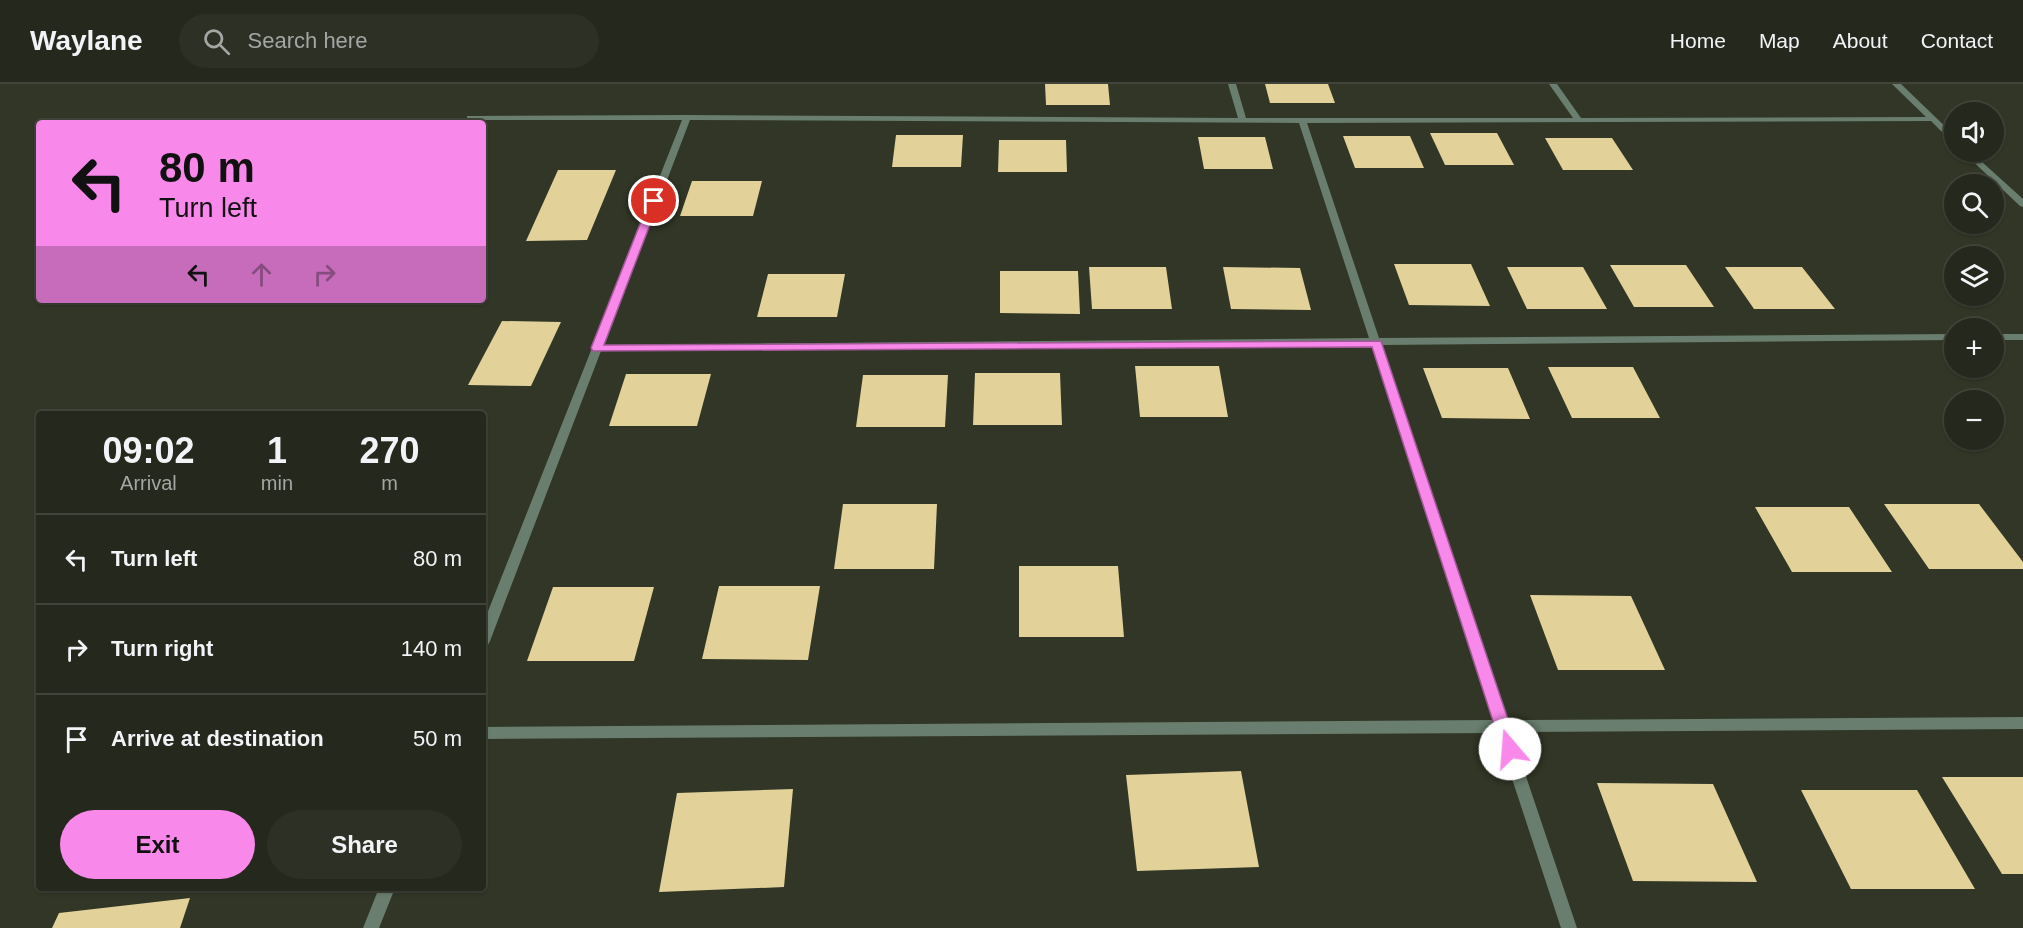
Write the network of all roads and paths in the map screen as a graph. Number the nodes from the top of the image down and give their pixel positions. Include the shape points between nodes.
1 (1232, 84) edge
2 (1553, 84) edge
3 (1896, 84) edge
4 (687, 117) junction
5 (470, 118) dead end
6 (1933, 119) junction
7 (1579, 120) junction
8 (1243, 121) junction
9 (1302, 121) junction
10 (1944, 129) edge
11 (1978, 162) edge
12 (2023, 204) edge
13 (1944, 337) edge
14 (2004, 337) edge
15 (2023, 337) edge
16 (1377, 344) junction
17 (597, 348) junction
18 (486, 633) edge
19 (2023, 723) edge
20 (1503, 727) junction
21 (486, 734) edge
22 (386, 891) edge
23 (371, 928) edge
24 (1569, 928) edge

1 - 8 street
2 - 7 street
3 - 6 street
4 - 5 street
4 - 8 street
4 - 17 street
6 - 7 street
6 - 10 street
7 - 9 street
8 - 9 street
9 - 16 street
11 - 12 street
13 - 16 street
14 - 15 street
16 - 17 street
16 - 20 street
17 - 18 street
19 - 20 street
20 - 21 street
20 - 24 street
22 - 23 street

